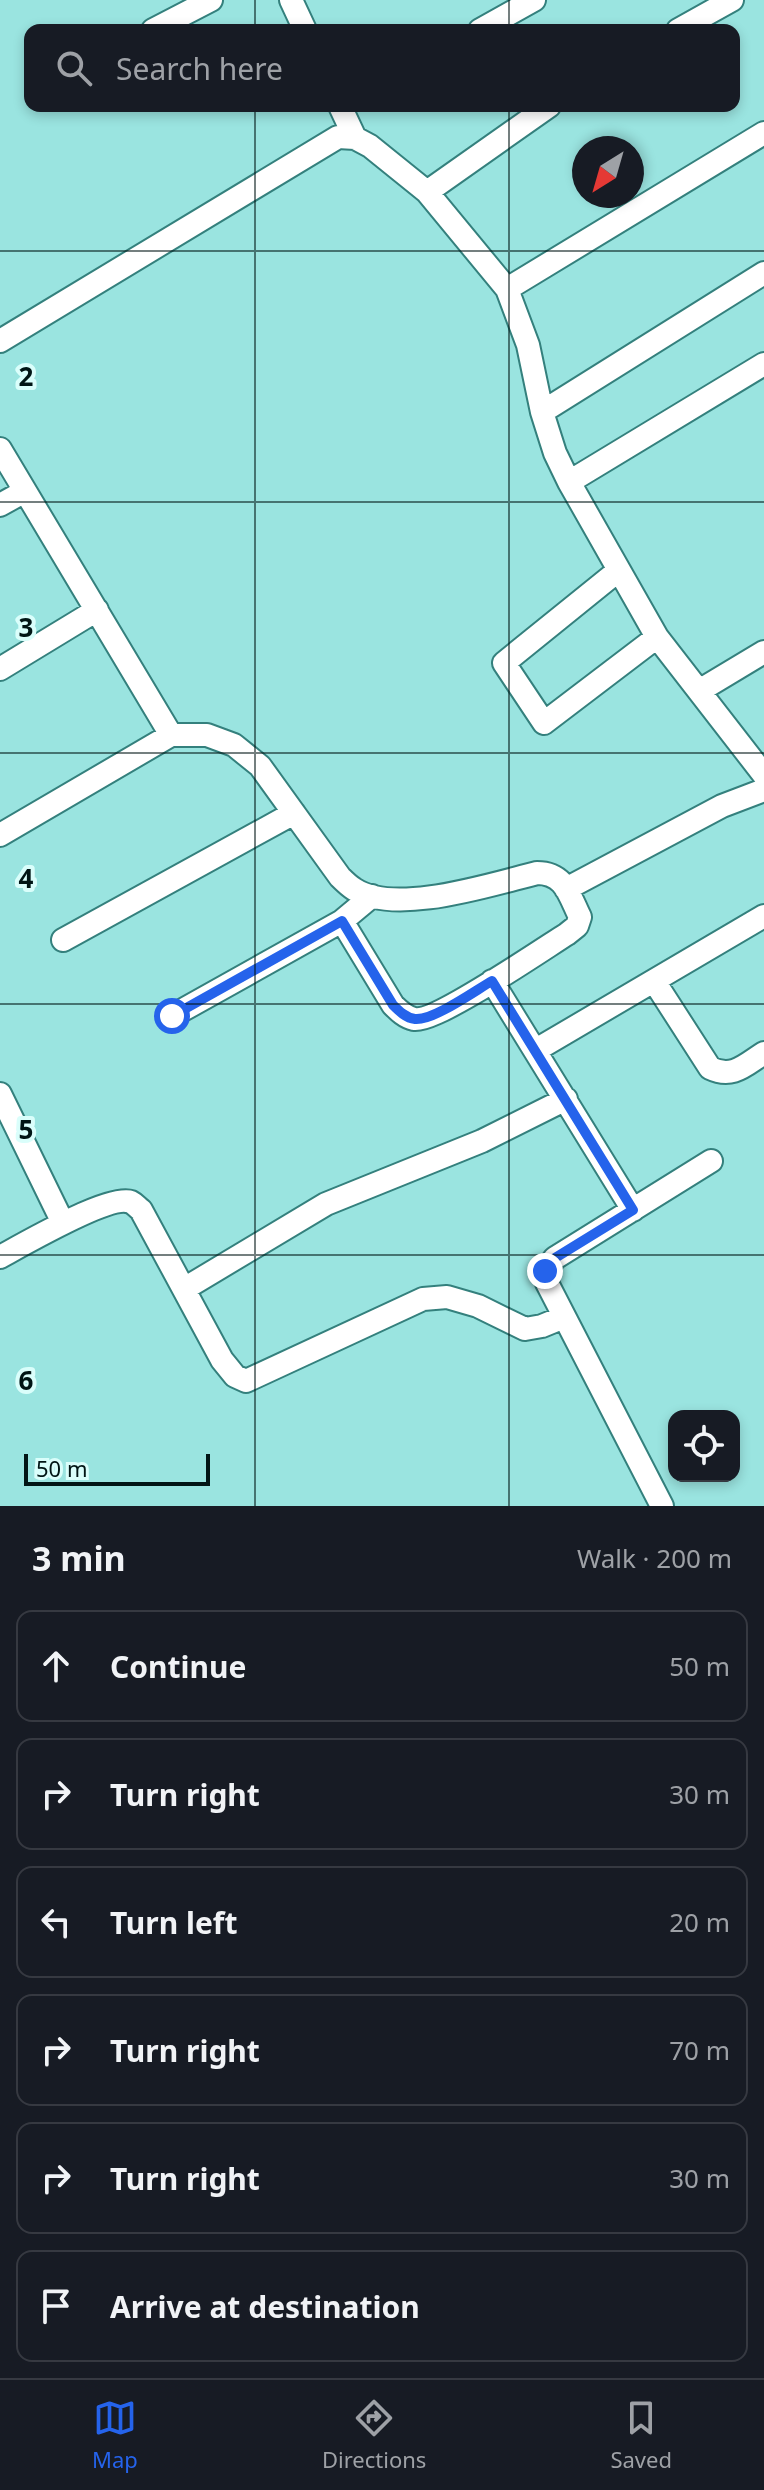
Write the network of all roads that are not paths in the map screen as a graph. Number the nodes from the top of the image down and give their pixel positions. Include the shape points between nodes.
1 (211, 0) edge
2 (291, 0) edge
3 (534, 0) edge
4 (732, 0) edge
5 (165, 24) edge
6 (302, 24) edge
7 (491, 24) edge
8 (689, 24) edge
9 (344, 112) edge
10 (540, 112) edge
11 (764, 133) edge
12 (355, 138) junction
13 (427, 192) junction
14 (764, 273) edge
15 (507, 289) junction
16 (0, 341) edge
17 (764, 364) edge
18 (542, 412) junction
19 (0, 449) edge
20 (569, 482) junction
21 (25, 491) junction
22 (0, 505) edge
23 (619, 570) junction
24 (97, 610) junction
25 (657, 637) junction
26 (764, 652) edge
27 (0, 669) edge
28 (699, 691) junction
29 (171, 735) junction
30 (764, 775) edge
31 (764, 790) edge
32 (294, 813) junction
33 (0, 835) edge
34 (566, 889) junction
35 (372, 896) junction
36 (764, 916) edge
37 (342, 921) junction
38 (63, 940) dead end
39 (492, 981) junction
40 (654, 981) junction
41 (172, 1016) dead end
42 (536, 1050) junction
43 (764, 1053) edge
44 (0, 1094) edge
45 (566, 1099) junction
46 (8, 1132) edge
47 (711, 1161) dead end
48 (633, 1210) junction
49 (63, 1223) junction
50 (0, 1257) edge
51 (184, 1289) junction
52 (564, 1317) junction
53 (662, 1506) edge

1 - 5 street
2 - 6 street
3 - 7 street
4 - 8 street
9 - 12 street
10 - 13 street
11 - 15 street
12 - 13 street
12 - 16 street via 338,137
13 - 15 street
14 - 18 street
15 - 18 street via 528,345
17 - 20 street
18 - 20 street
19 - 21 street
20 - 23 street
21 - 22 street
21 - 24 street
23 - 25 street
23 - 25 street via 504,663 544,723
24 - 27 street
24 - 29 street
25 - 28 street
26 - 28 street
28 - 30 street
29 - 32 street via 207,735 234,745 260,766
29 - 33 street
31 - 34 street via 722,806
32 - 35 street via 340,877 354,890
32 - 38 street
34 - 35 street via 550,873 537,873 431,898
34 - 39 street via 580,917 577,926
35 - 37 street
36 - 40 street
37 - 39 street via 403,1014 416,1019 431,1016
37 - 41 street
39 - 42 street
40 - 42 street
40 - 43 street via 710,1068 722,1074 735,1071
42 - 45 street
44 - 46 street
45 - 48 street
45 - 51 street via 482,1141 326,1204
46 - 49 street
47 - 48 street
48 - 52 street via 555,1258 545,1271
49 - 50 street
49 - 51 street via 116,1202 130,1202 141,1210
51 - 52 street via 222,1360 246,1381 423,1299 447,1297 478,1306 525,1329
52 - 53 street

